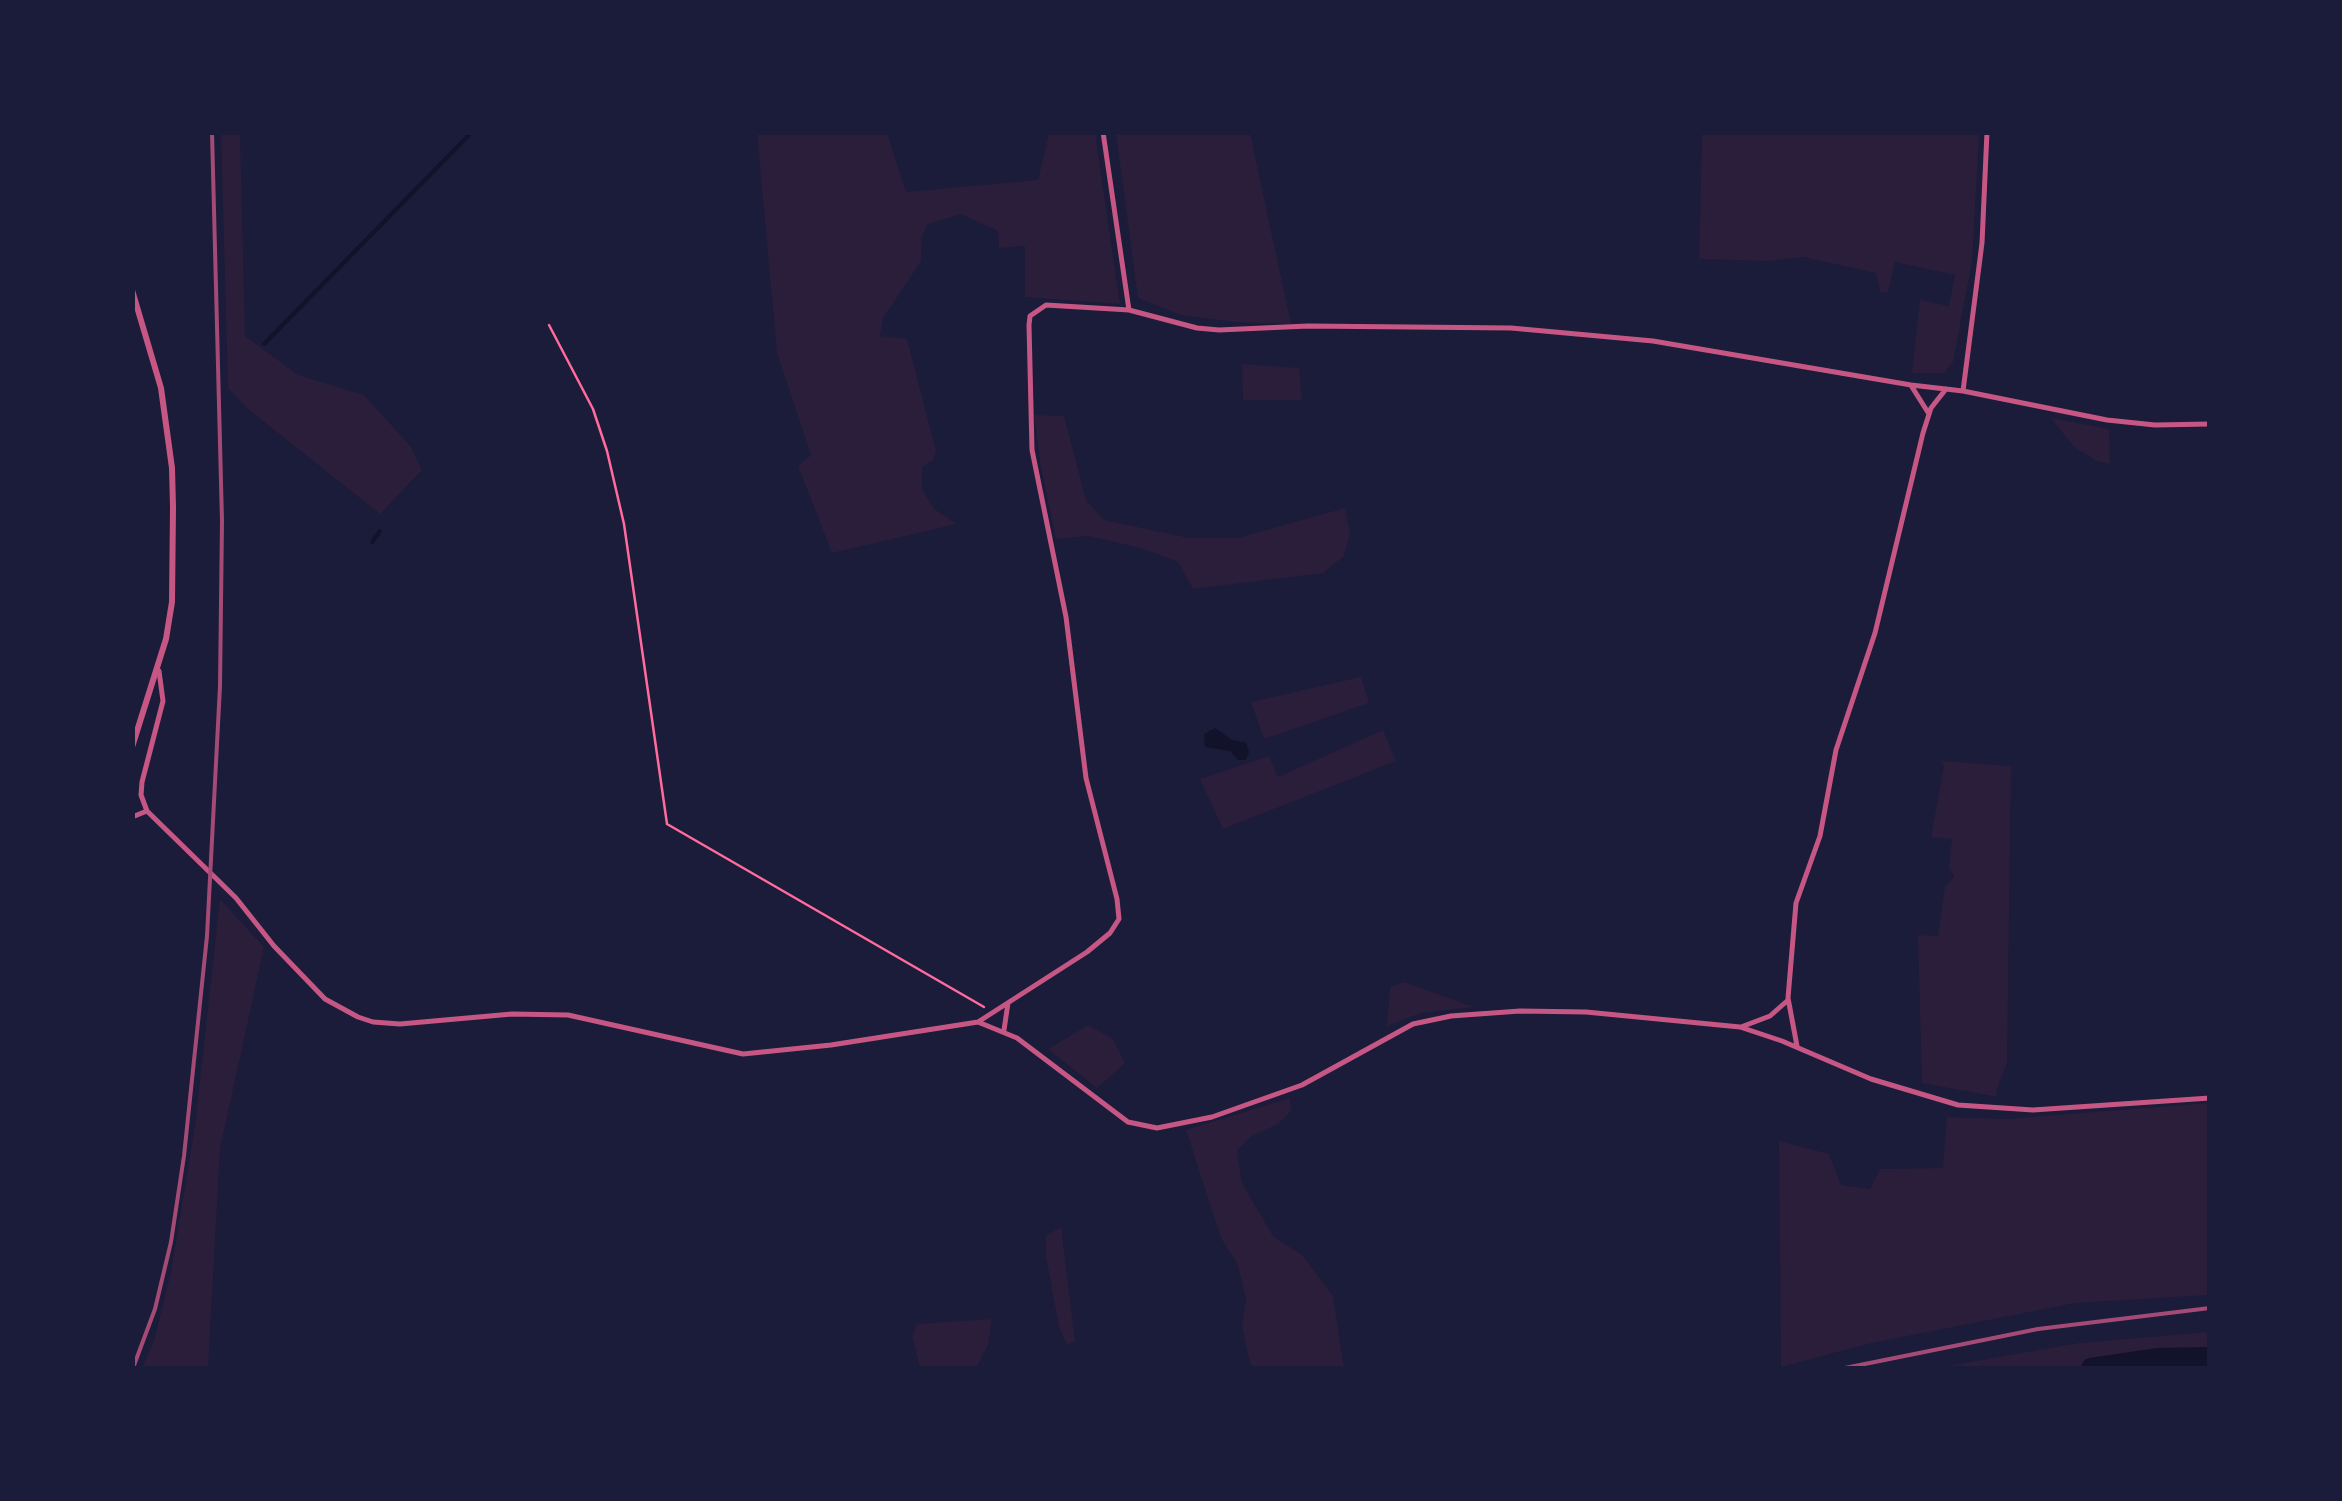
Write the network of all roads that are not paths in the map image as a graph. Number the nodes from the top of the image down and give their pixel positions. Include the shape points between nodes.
1 (1103, 132) edge
2 (1986, 132) edge
3 (132, 290) edge
4 (1129, 310) junction
5 (1911, 386) junction
6 (1946, 390) junction
7 (1963, 391) junction
8 (1928, 414) junction
9 (2210, 424) edge
10 (159, 671) junction
11 (132, 747) edge
12 (146, 810) junction
13 (132, 817) edge
14 (1788, 998) junction
15 (1008, 1000) junction
16 (978, 1022) junction
17 (1740, 1028) junction
18 (1004, 1030) junction
19 (1798, 1047) junction
20 (2210, 1098) edge

1 - 4 street
2 - 7 street via 1982,242
3 - 10 street via 156,363 172,468 172,602
4 - 5 street via 1219,330 1511,328 1600,336
4 - 15 street via 1046,305 1030,316 1032,450 1066,617 1086,778 1120,914 1100,942
5 - 6 street
5 - 8 street
6 - 7 street
6 - 8 street
7 - 9 street via 2122,423
8 - 14 street via 1875,632 1836,750 1820,836 1796,902
10 - 11 street
10 - 12 street via 164,702 142,782
12 - 13 street
12 - 16 street via 324,999 358,1018 386,1024 568,1015 743,1054
14 - 17 street via 1770,1016
14 - 19 street
15 - 16 street
15 - 18 street
16 - 18 street
17 - 18 street via 1566,1011 1429,1019 1302,1085 1212,1118 1156,1128 1128,1122
17 - 19 street
19 - 20 street via 1958,1105 2032,1110

